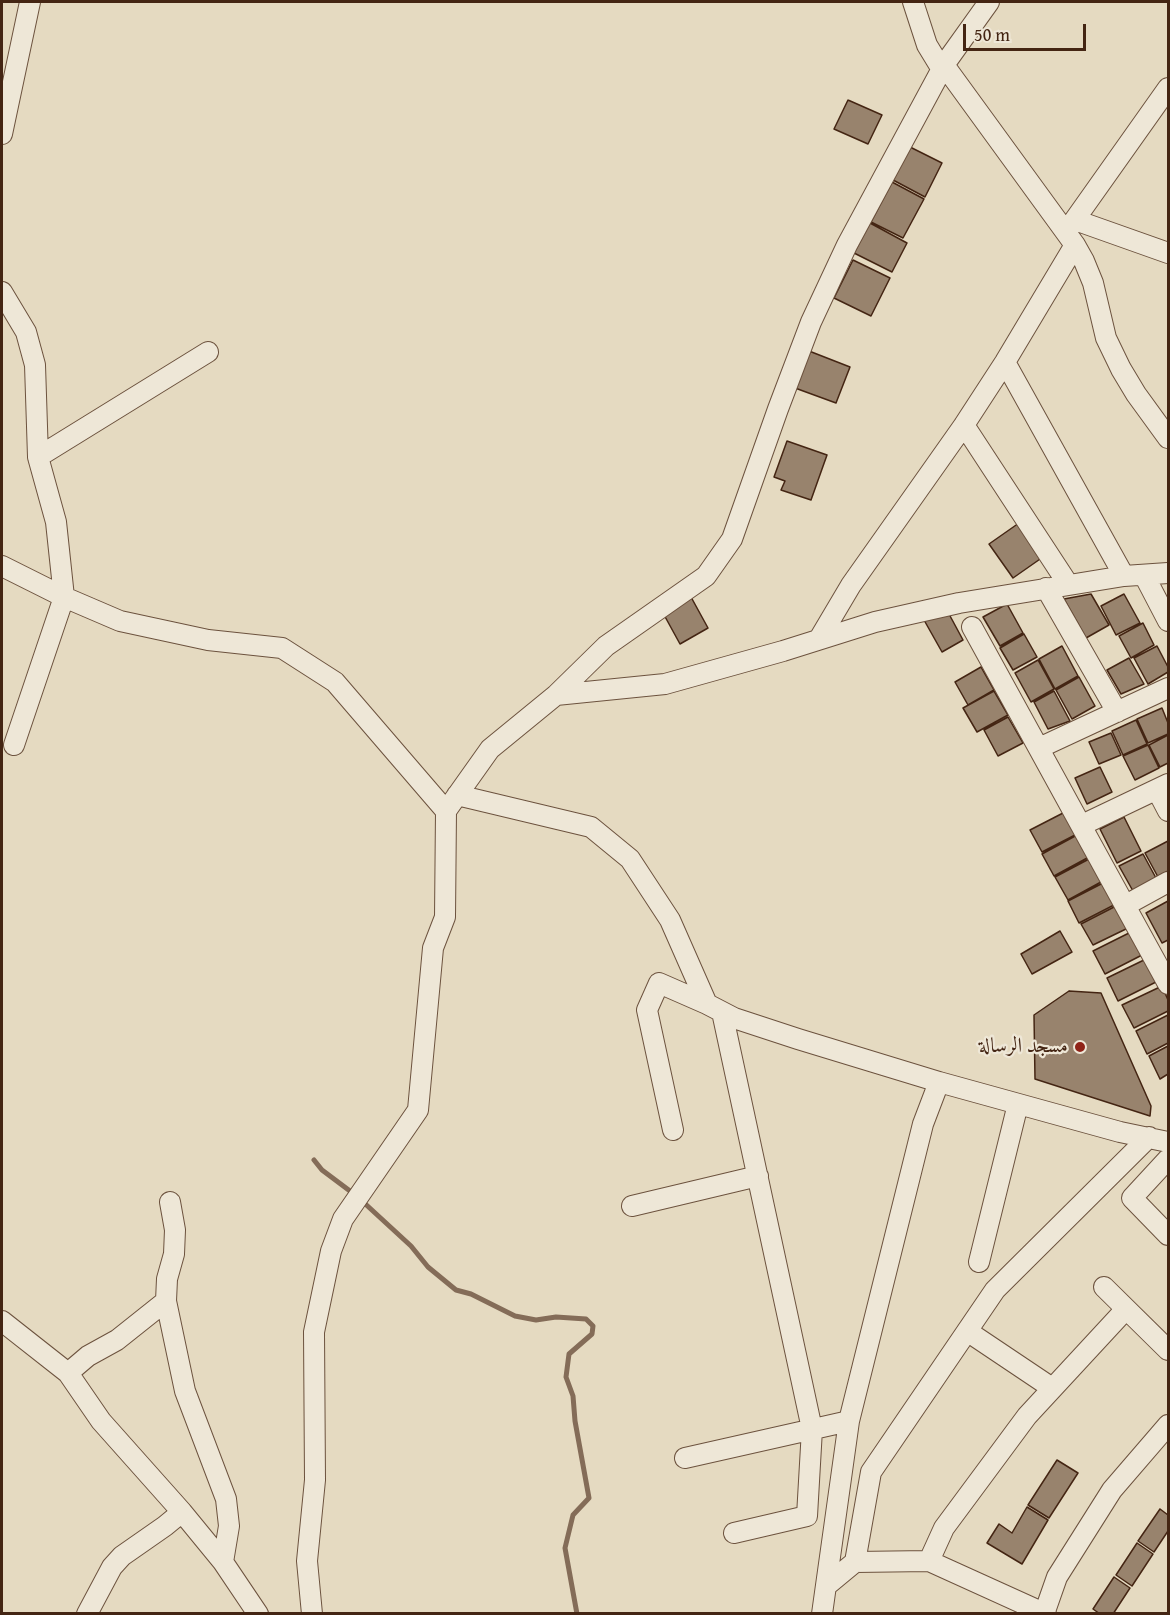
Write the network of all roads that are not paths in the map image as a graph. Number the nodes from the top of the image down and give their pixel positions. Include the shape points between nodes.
1 (30, 2) edge
2 (913, 2) edge
3 (989, 2) edge
4 (943, 66) junction
5 (1168, 88) edge
6 (2, 134) edge
7 (1072, 233) junction
8 (1168, 253) edge
9 (2, 292) edge
10 (208, 352) dead end
11 (1005, 363) junction
12 (964, 425) junction
13 (1168, 435) edge
14 (38, 457) junction
15 (2, 566) edge
16 (1168, 573) edge
17 (1134, 576) junction
18 (1068, 584) junction
19 (1046, 588) junction
20 (64, 597) junction
21 (1168, 621) edge
22 (972, 627) dead end
23 (819, 639) junction
24 (1168, 688) edge
25 (556, 695) junction
26 (1117, 712) junction
27 (14, 746) dead end
28 (1039, 748) junction
29 (1163, 787) edge
30 (457, 795) junction
31 (1168, 811) edge
32 (446, 812) junction
33 (1082, 825) junction
34 (1168, 882) edge
35 (1126, 905) junction
36 (1168, 984) edge
37 (715, 1008) junction
38 (939, 1082) junction
39 (1018, 1104) junction
40 (673, 1130) dead end
41 (1159, 1140) edge
42 (1168, 1159) edge
43 (758, 1176) junction
44 (170, 1202) dead end
45 (632, 1206) dead end
46 (1168, 1235) edge
47 (979, 1262) dead end
48 (1104, 1287) dead end
49 (166, 1301) junction
50 (1126, 1309) junction
51 (2, 1321) edge
52 (967, 1331) junction
53 (1168, 1350) edge
54 (68, 1373) junction
55 (1052, 1388) junction
56 (849, 1421) junction
57 (1168, 1425) edge
58 (812, 1429) junction
59 (686, 1458) dead end
60 (182, 1512) junction
61 (734, 1533) dead end
62 (929, 1561) junction
63 (855, 1562) junction
64 (223, 1563) junction
65 (826, 1586) junction
66 (1045, 1613) edge
67 (87, 1614) edge
68 (258, 1614) edge
69 (312, 1614) edge
70 (822, 1614) edge

1 - 6 street
2 - 4 street via 927,45
3 - 4 street
4 - 7 street
4 - 25 street via 847,245 811,322 732,539 706,576 606,646
5 - 7 street
7 - 8 street
7 - 11 street
7 - 13 street via 1093,283 1106,338 1136,394
9 - 14 street via 26,332 35,365
10 - 14 street
11 - 12 street
11 - 17 street
12 - 18 street
12 - 23 street via 851,585
14 - 20 street via 56,522
15 - 20 street
16 - 17 street
17 - 18 street
17 - 21 street
18 - 19 street
19 - 23 street via 886,619
19 - 26 street
20 - 27 street
20 - 32 street via 120,621 208,640 282,648 335,682
22 - 28 street
23 - 25 street via 665,684
24 - 26 street
25 - 30 street via 489,749
26 - 28 street
28 - 33 street
29 - 31 street
29 - 33 street
30 - 32 street
30 - 37 street via 591,827 630,859 669,920
32 - 69 street via 445,916 433,948 418,1110 343,1219 330,1251 314,1332 315,1480 307,1562
33 - 35 street
34 - 35 street
35 - 36 street
37 - 38 street via 798,1040
37 - 40 street via 658,982 646,1010
37 - 43 street
38 - 39 street
38 - 56 street via 923,1124
39 - 41 street
39 - 47 street
41 - 52 street via 995,1290
42 - 46 street via 1132,1198
43 - 45 street
43 - 58 street
44 - 49 street via 175,1230
48 - 50 street
49 - 54 street
49 - 64 street via 185,1390 226,1499 229,1526
50 - 53 street
50 - 55 street
51 - 54 street
52 - 55 street
52 - 63 street via 872,1472
54 - 60 street via 101,1421
55 - 62 street via 944,1528
56 - 58 street
56 - 65 street
57 - 66 street via 1112,1490 1057,1577
58 - 59 street
58 - 61 street via 807,1516
60 - 64 street
60 - 67 street via 122,1556
62 - 63 street
62 - 66 street
63 - 65 street
64 - 68 street
65 - 70 street

